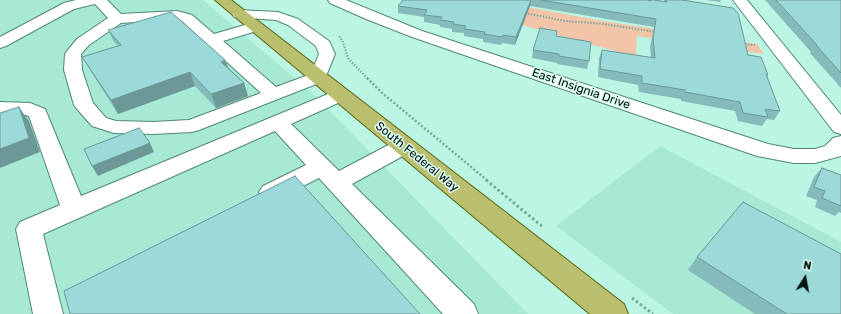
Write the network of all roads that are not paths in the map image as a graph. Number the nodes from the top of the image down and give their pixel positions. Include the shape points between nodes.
1 (93, 0) edge
2 (99, 0) edge
3 (222, 0) edge
4 (335, 0) edge
5 (70, 3) edge
6 (740, 7) edge
7 (117, 19) junction
8 (247, 20) junction
9 (211, 40) junction
10 (0, 43) edge
11 (318, 77) junction
12 (272, 94) junction
13 (340, 95) junction
14 (0, 108) edge
15 (278, 122) junction
16 (841, 128) edge
17 (404, 146) junction
18 (837, 148) edge
19 (329, 174) junction
20 (247, 204) edge
21 (74, 210) junction
22 (54, 304) edge
23 (463, 314) edge
24 (613, 314) edge

1 - 5 street
2 - 7 street
3 - 8 main road, South Federal Way
4 - 18 street, East Insignia Drive via 417,34 765,151 794,156 815,156
5 - 10 street
6 - 16 street
7 - 9 street via 177,15 187,18
7 - 12 street via 83,42 73,54 73,70 84,105 99,122 114,127 192,126
8 - 9 street
8 - 11 main road, South Federal Way
8 - 11 street via 278,16 293,22 323,44 326,54
9 - 12 street
11 - 12 street
11 - 13 main road, South Federal Way
13 - 15 street
13 - 17 main road, South Federal Way
14 - 21 street via 30,109 38,113
15 - 19 street
15 - 21 street
17 - 19 street
17 - 24 main road, South Federal Way
19 - 20 street
19 - 23 street
21 - 22 street via 29,229

